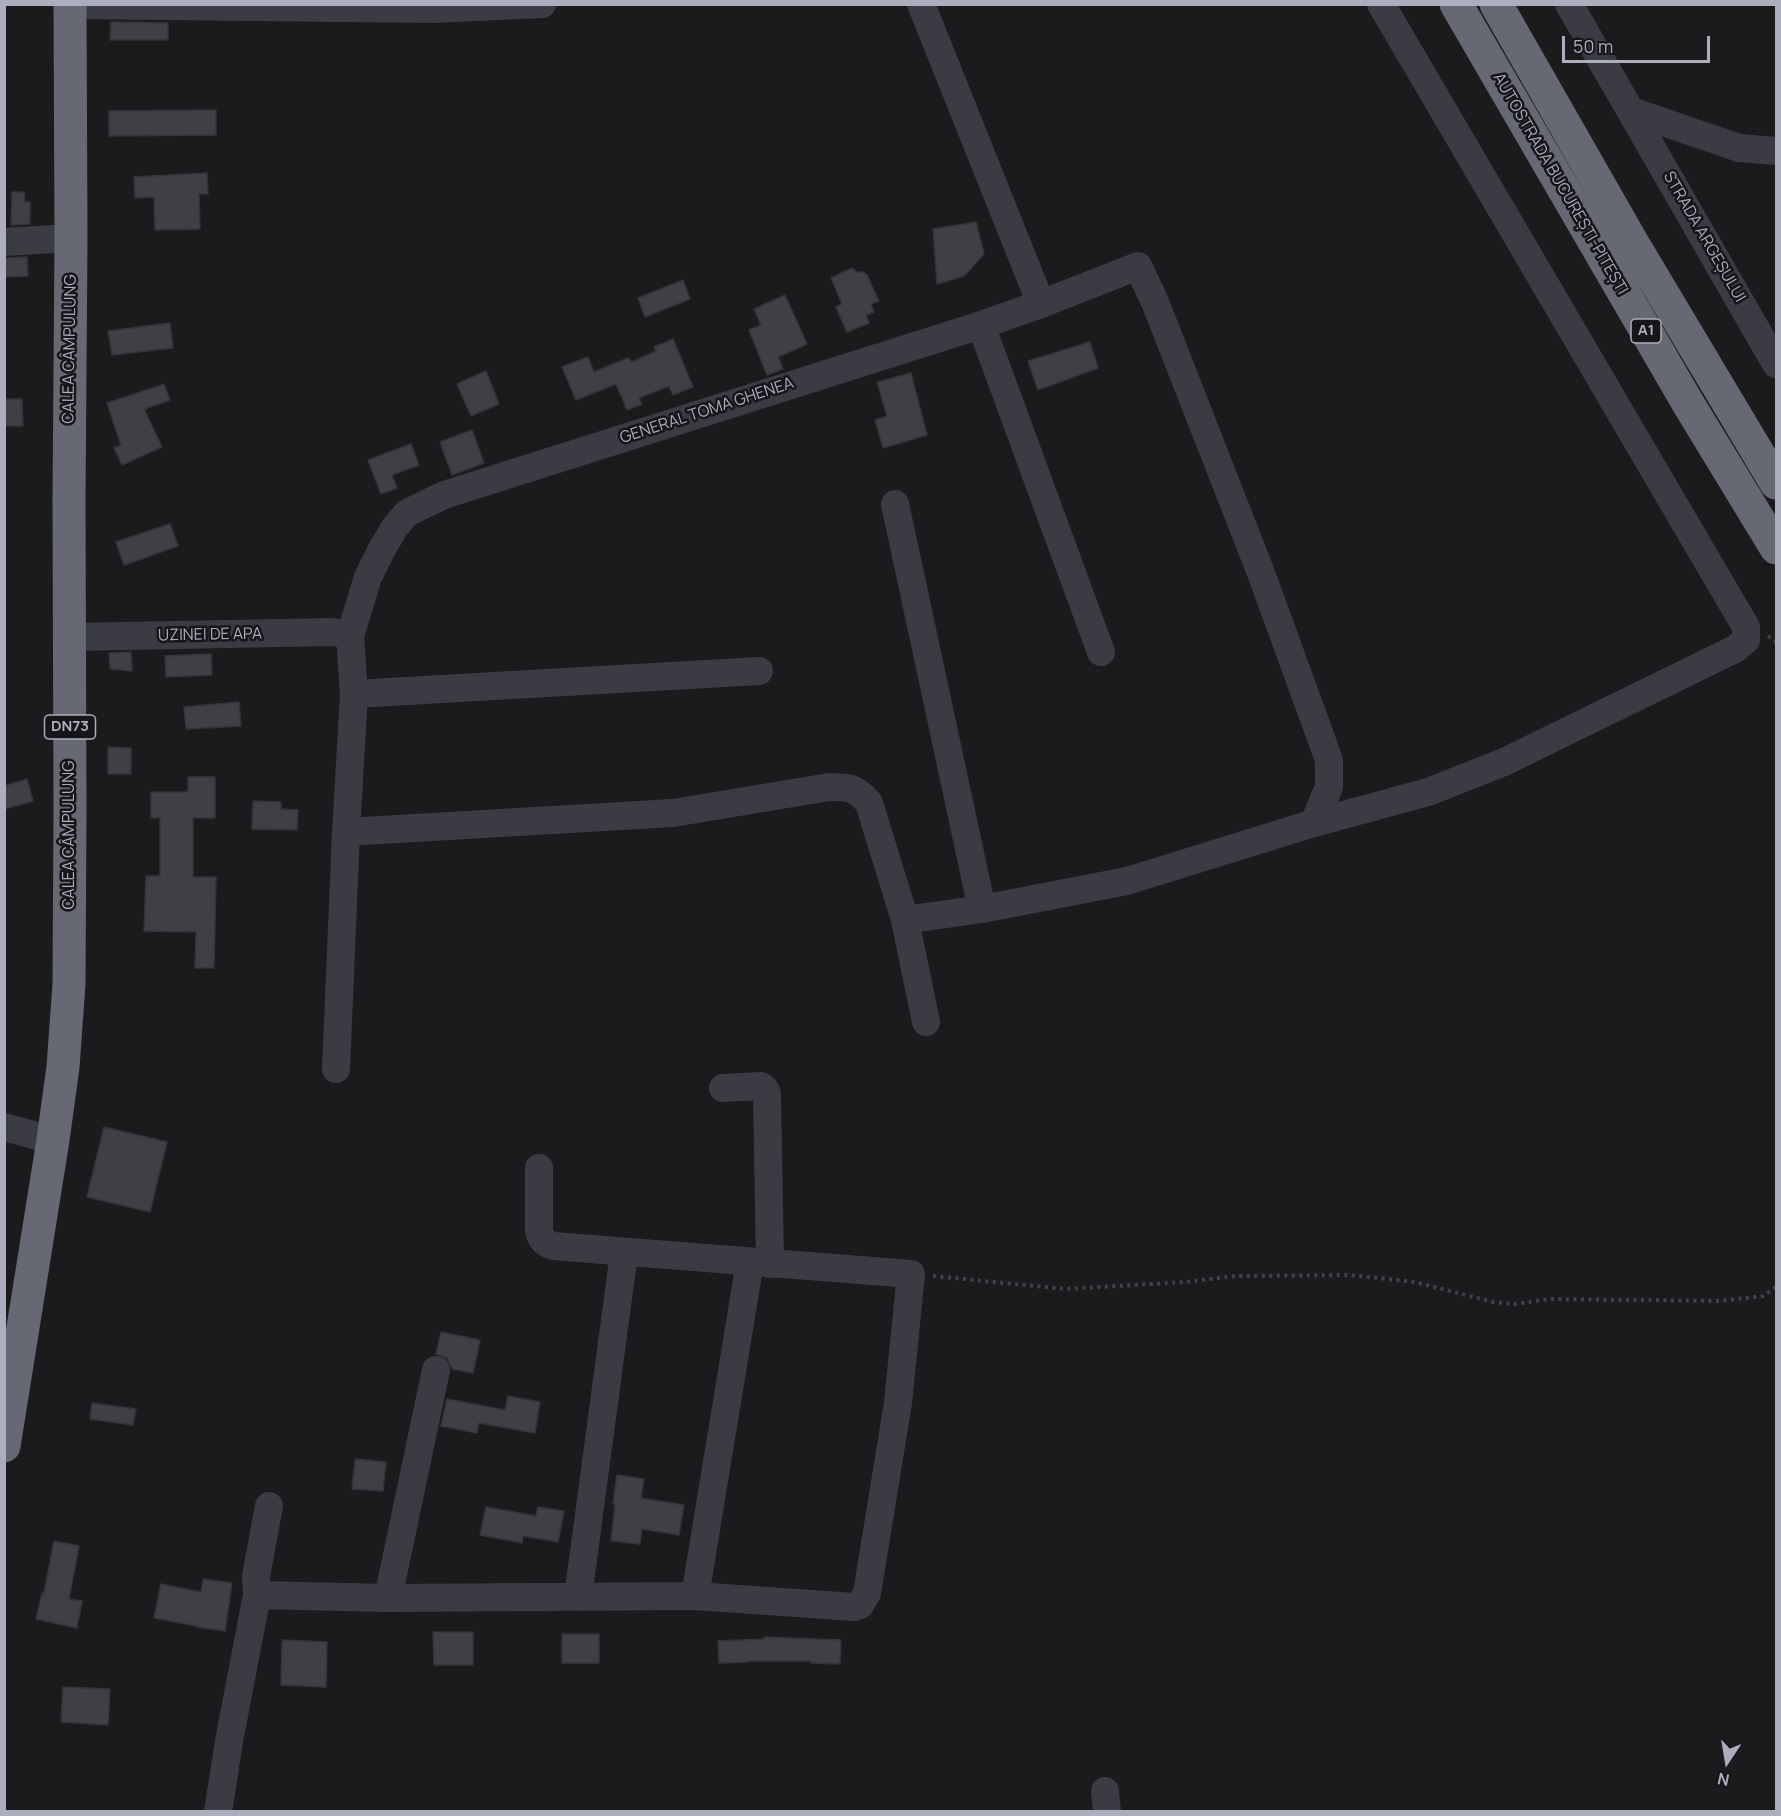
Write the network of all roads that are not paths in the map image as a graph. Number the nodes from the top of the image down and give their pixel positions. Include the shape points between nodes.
1 (542, 4) edge
2 (921, 4) edge
3 (1380, 4) edge
4 (1456, 4) edge
5 (1496, 4) edge
6 (1569, 4) edge
7 (70, 5) edge
8 (1631, 111) junction
9 (1776, 151) edge
10 (71, 238) junction
11 (4, 242) edge
12 (1041, 304) junction
13 (981, 325) junction
14 (1776, 364) edge
15 (1776, 483) edge
16 (895, 504) dead end
17 (1776, 548) edge
18 (350, 636) junction
19 (70, 638) junction
20 (1101, 652) dead end
21 (759, 671) dead end
22 (354, 694) junction
23 (1314, 823) junction
24 (346, 832) junction
25 (982, 909) junction
26 (905, 920) junction
27 (926, 1022) dead end
28 (336, 1069) dead end
29 (723, 1088) dead end
30 (4, 1127) edge
31 (53, 1140) junction
32 (539, 1168) dead end
33 (624, 1253) junction
34 (760, 1263) junction
35 (436, 1370) dead end
36 (9, 1382) edge
37 (4, 1446) edge
38 (269, 1506) dead end
39 (257, 1595) junction
40 (695, 1596) junction
41 (578, 1597) junction
42 (388, 1598) junction
43 (218, 1812) edge

1 - 7 street via 433,9
2 - 12 street
3 - 23 street via 1746,627 1746,640 1735,649 1504,762 1428,792
4 - 17 highway, AUTOSTRADA BUCUREȘTI-PITEȘTI / A1
5 - 15 highway, AUTOSTRADA BUCUREȘTI-PITEȘTI / A1
6 - 8 street, STRADA ARGEȘULUI
7 - 10 highway, CALEA CÂMPULUNG / DN73
8 - 9 street via 1739,148
8 - 14 street, STRADA ARGEȘULUI
10 - 11 street
10 - 19 highway, CALEA CÂMPULUNG / DN73
12 - 13 street, GENERAL TOMA GHENEA
12 - 23 street, GENERAL TOMA GHENEA via 1138,266 1261,573 1329,760 1329,787
13 - 18 street, GENERAL TOMA GHENEA via 444,495 407,513 368,577
13 - 20 street
16 - 25 street
18 - 19 street, UZINEI DE APA via 334,632
18 - 22 street
19 - 31 highway, CALEA CÂMPULUNG / DN73 via 69,984
21 - 22 street
22 - 24 street
23 - 25 street via 1127,881
24 - 26 street via 673,813 829,787 850,787 869,802
24 - 28 street
25 - 26 street
26 - 27 street
29 - 34 street via 761,1086 767,1094
30 - 31 street
31 - 36 highway, CALEA CÂMPULUNG / DN73
32 - 33 street via 539,1231 546,1243
33 - 34 street
33 - 41 street
34 - 40 street
34 - 40 street via 911,1274 898,1404 867,1593 860,1605 854,1607
35 - 42 street
36 - 37 highway, CALEA CÂMPULUNG / DN73
38 - 39 street via 256,1576
39 - 42 street
39 - 43 street
40 - 41 street
41 - 42 street

